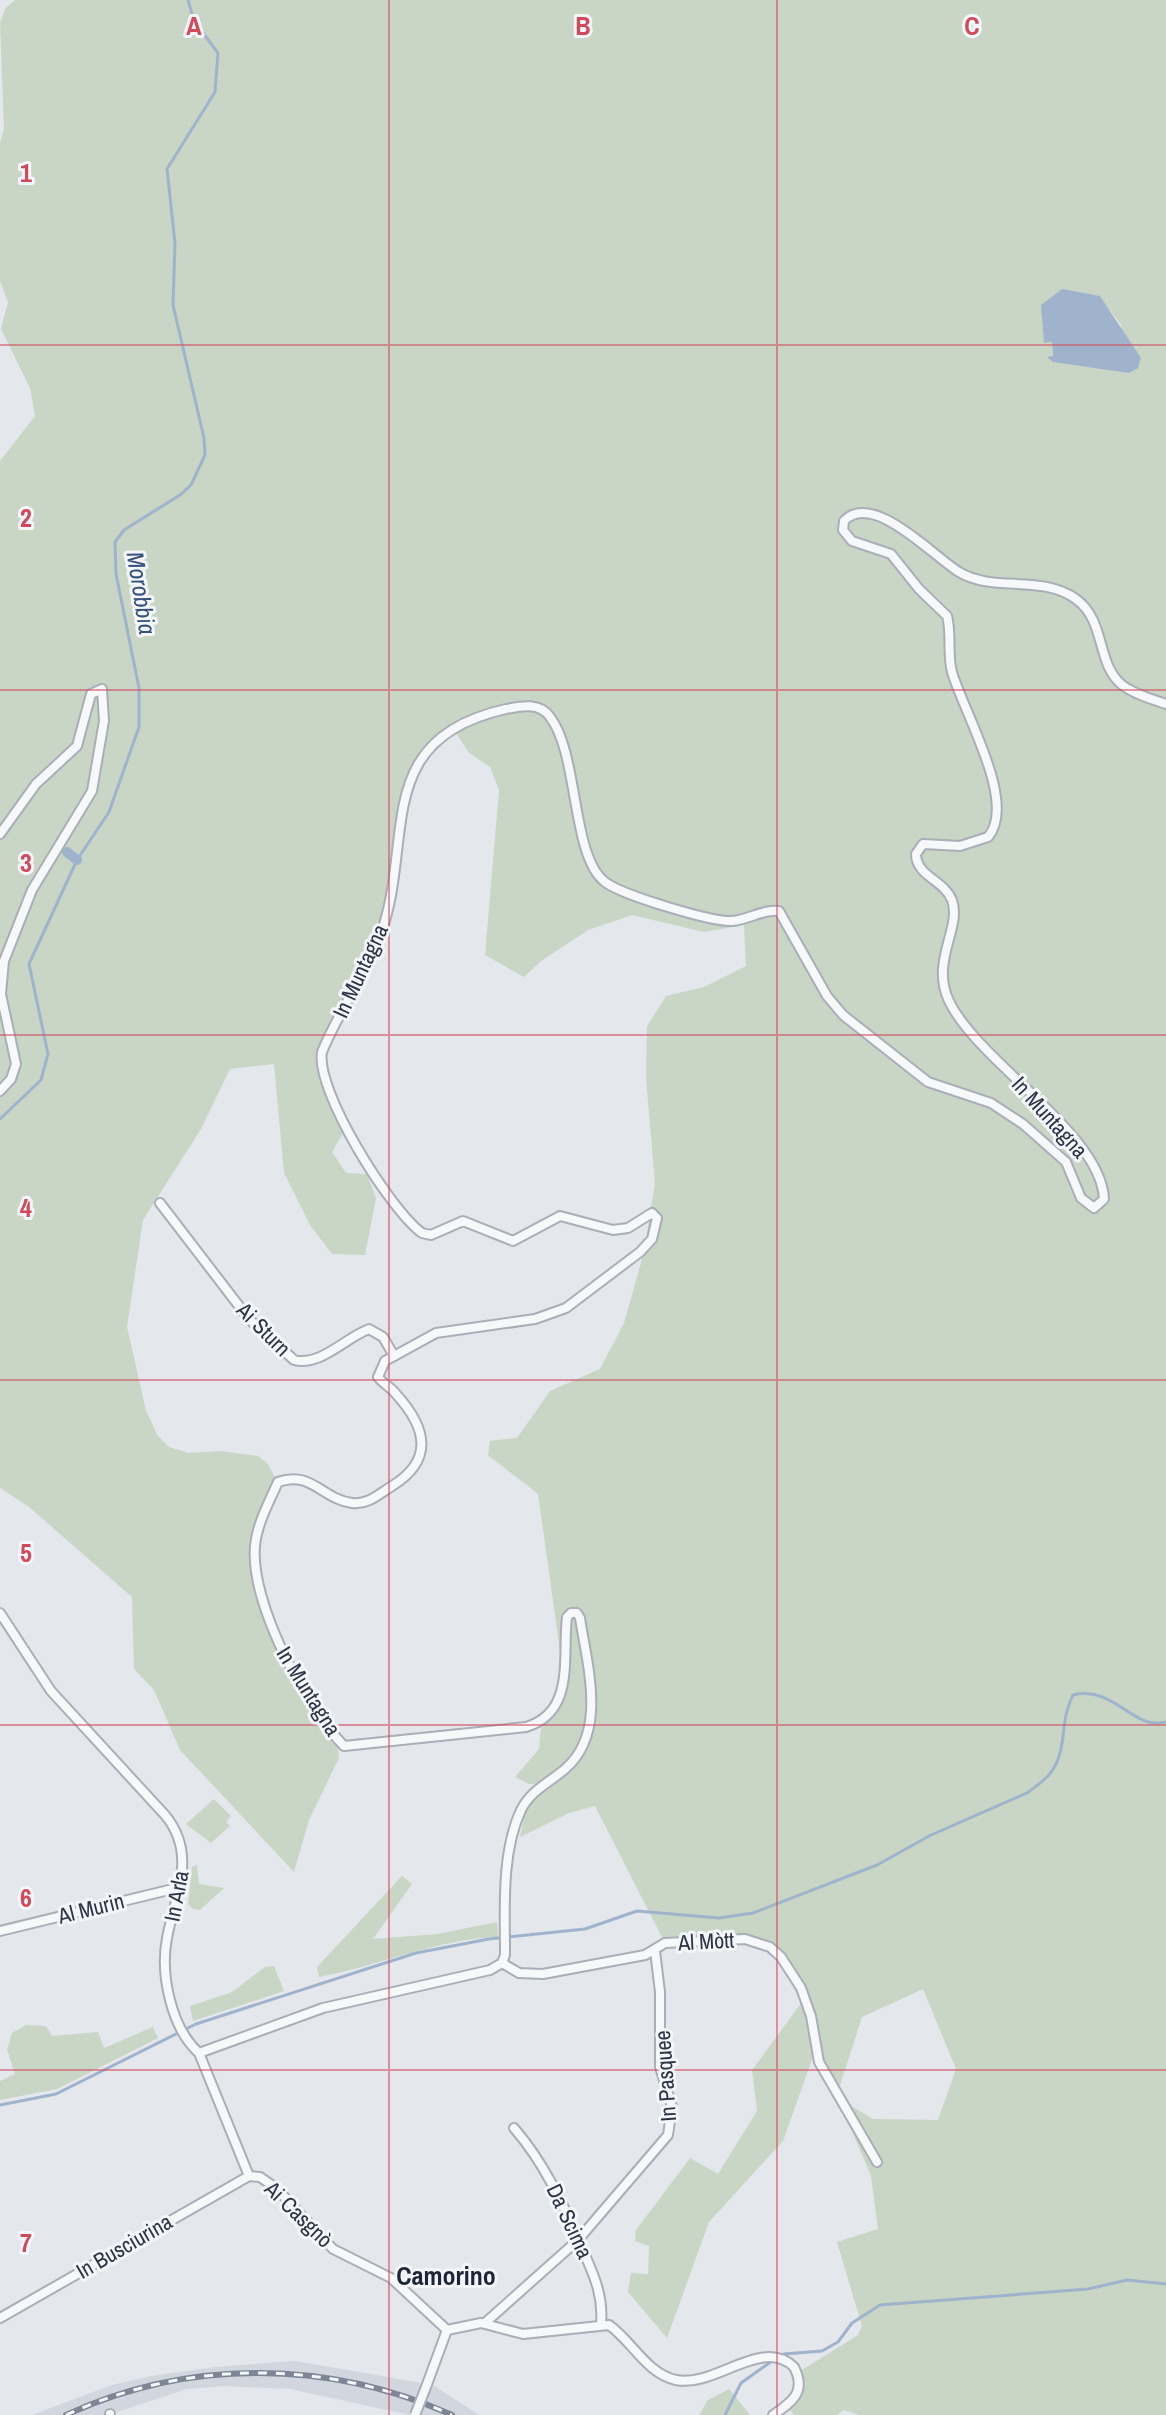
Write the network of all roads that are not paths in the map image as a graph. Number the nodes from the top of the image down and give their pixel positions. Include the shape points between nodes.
1 (1166, 704) edge
2 (0, 834) edge
3 (0, 1091) edge
4 (160, 1203) dead end
5 (394, 1356) junction
6 (0, 1613) edge
7 (181, 1887) junction
8 (0, 1931) edge
9 (655, 1951) junction
10 (502, 1963) junction
11 (199, 2053) junction
12 (514, 2128) dead end
13 (648, 2143) dead end
14 (656, 2149) junction
15 (877, 2162) dead end
16 (249, 2176) junction
17 (578, 2240) junction
18 (0, 2318) edge
19 (485, 2323) junction
20 (601, 2324) junction
21 (447, 2330) junction
22 (415, 2415) edge
23 (773, 2415) edge

1 - 5 street, In Muntagna via 1120,683 1092,615 1073,597 1042,585 964,575 888,520 857,514 844,521 849,539 891,554 947,616 953,674 994,782 996,821 988,837 960,846 923,844 916,854 918,866 944,888 953,904 941,971 946,994 964,1024 1097,1171 1104,1199 1094,1208 1081,1198 1066,1162 1023,1124 987,1101 928,1082 843,1015 779,911 728,921 627,895 605,883 584,840 562,740 541,708 523,706 488,714 439,739 409,780 384,926 322,1052 327,1088 373,1174 422,1233 431,1235 463,1221 513,1241 560,1216 613,1230 628,1228 652,1213 657,1227 640,1252 566,1308 535,1319 449,1329
2 - 3 street via 36,784 77,746 91,694 102,689 102,744 92,791 32,890 4,961 1,994 16,1064
4 - 5 street, Ai Sturn via 249,1319 294,1360 314,1359 369,1329 383,1337
5 - 10 street, In Muntagna via 379,1369 378,1377 405,1405 419,1430 418,1465 359,1503 335,1499 307,1479 278,1482 255,1545 270,1621 288,1662 344,1746 526,1727 545,1719 561,1695 567,1617 577,1613 591,1694 587,1734 567,1768 532,1793 519,1814
6 - 7 street, In Arla via 51,1691 169,1821 183,1862
7 - 8 street, Al Murin
7 - 11 street, In Arla via 166,1939 165,1964 176,2017
9 - 10 street, Al Mòtt via 543,1974 519,1973
9 - 14 street, In Pasquee via 660,2067 672,2107 668,2135
9 - 15 street, Al Mòtt via 665,1943 745,1939 776,1952 805,1998 819,2062
10 - 11 street via 293,2016
11 - 16 street, In Arla
12 - 17 street, Da Scima via 563,2199
13 - 14 street, In Pasquee
14 - 17 street, In Pasquee
16 - 18 street, In Busciurina
16 - 21 street, Ai Casgnò via 276,2188 333,2249 391,2278
17 - 19 street, In Pasquee
17 - 20 street, Da Scima via 601,2294
19 - 20 street via 523,2334
19 - 21 street
20 - 23 street via 615,2329 658,2371 680,2380 708,2377 768,2356 785,2360 797,2373 798,2394
21 - 22 street, bridge

